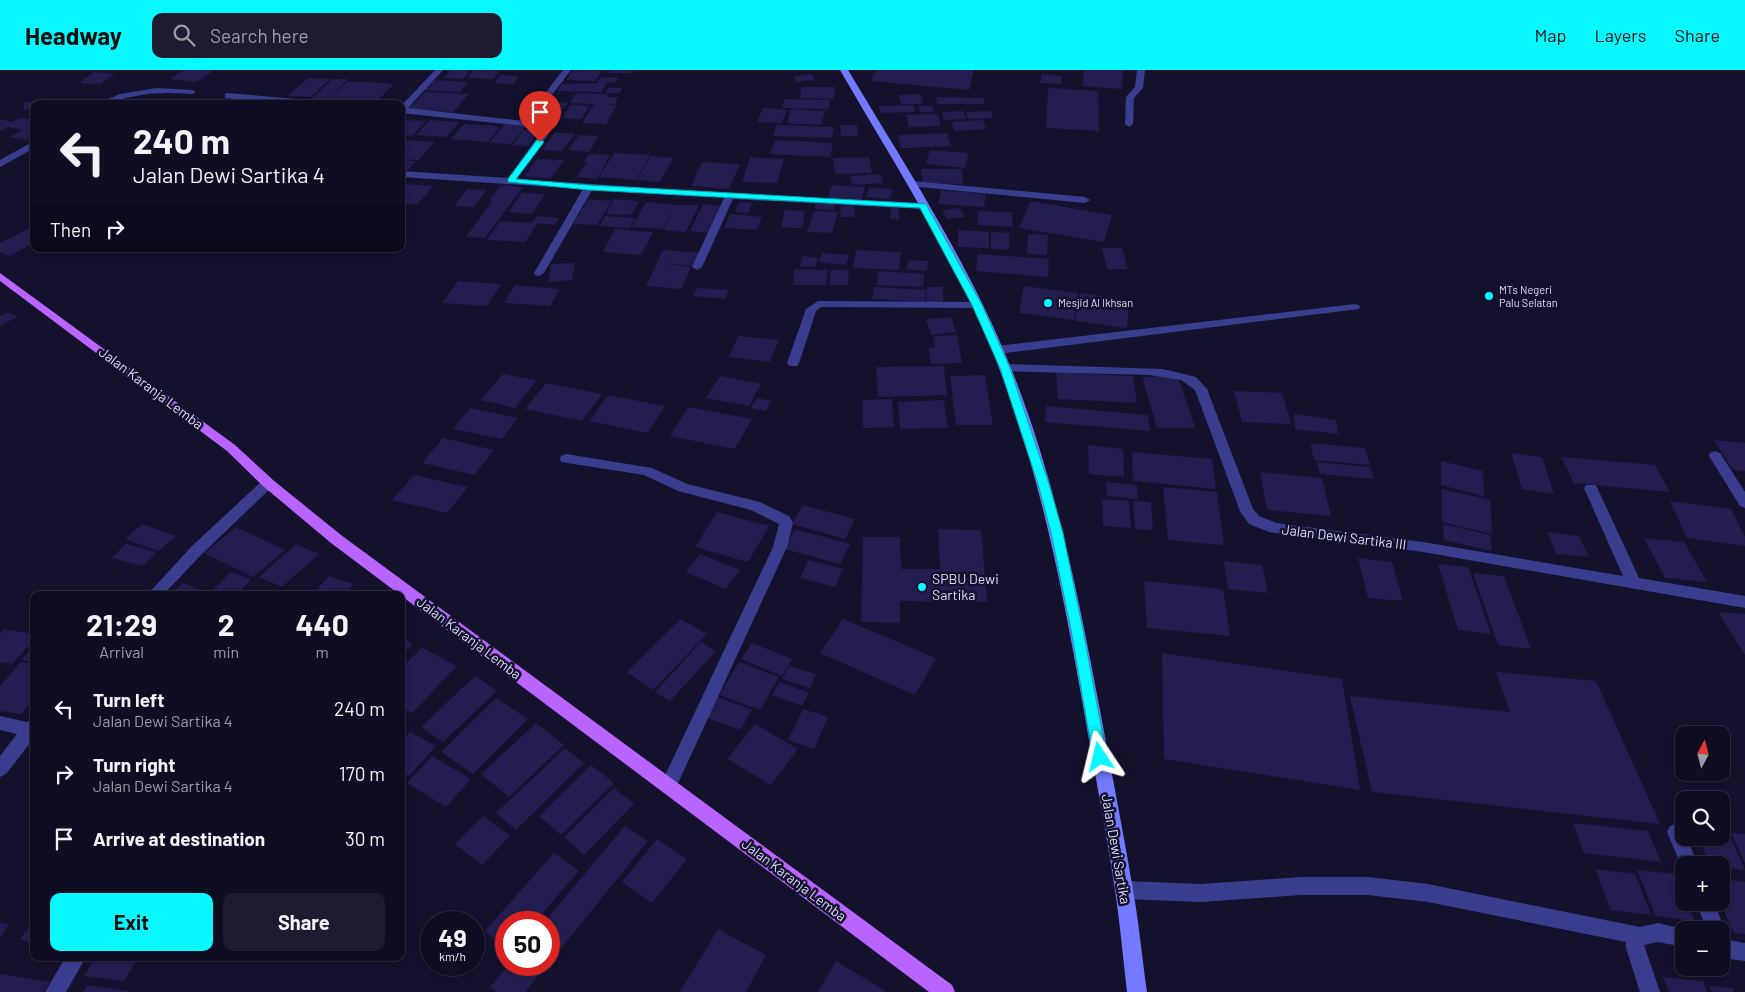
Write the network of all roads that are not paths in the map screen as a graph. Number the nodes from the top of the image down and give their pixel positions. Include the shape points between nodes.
1 (439, 70) edge
2 (568, 70) edge
3 (844, 70) edge
4 (1141, 70) edge
5 (192, 92) dead end
6 (228, 96) dead end
7 (110, 100) edge
8 (272, 100) edge
9 (405, 107) edge
10 (405, 110) edge
11 (527, 122) junction
12 (1129, 124) dead end
13 (30, 146) edge
14 (0, 164) edge
15 (405, 174) edge
16 (511, 181) junction
17 (912, 184) junction
18 (589, 187) junction
19 (730, 196) junction
20 (1085, 200) dead end
21 (923, 206) junction
22 (697, 267) dead end
23 (539, 273) dead end
24 (0, 276) edge
25 (977, 305) junction
26 (1355, 307) dead end
27 (997, 350) junction
28 (793, 363) dead end
29 (1005, 368) junction
30 (1715, 456) dead end
31 (566, 459) dead end
32 (268, 483) junction
33 (1591, 488) dead end
34 (1745, 503) edge
35 (1633, 581) junction
36 (158, 591) edge
37 (1745, 602) edge
38 (0, 723) edge
39 (30, 727) edge
40 (30, 728) edge
41 (0, 768) edge
42 (668, 786) junction
43 (1124, 890) junction
44 (1640, 936) junction
45 (1675, 937) edge
46 (1730, 949) edge
47 (1745, 952) edge
48 (73, 962) dead end
49 (55, 992) edge
50 (945, 992) edge
51 (1137, 992) edge
52 (1650, 992) edge

1 - 9 street
2 - 11 street
3 - 17 main road, Jalan Dewi Sartika
4 - 12 street via 1140,88 1130,97
5 - 7 street via 145,90
6 - 8 street
10 - 11 street
11 - 16 street via 550,127
13 - 14 street
15 - 16 street
16 - 18 street
17 - 20 street
17 - 21 main road, Jalan Dewi Sartika
18 - 19 street
18 - 23 street
19 - 21 street
19 - 22 street
21 - 25 main road, Jalan Dewi Sartika
24 - 32 main road, Jalan Karanja Lemba via 231,448
25 - 27 main road, Jalan Dewi Sartika
25 - 28 street via 818,304 811,310
26 - 27 street
27 - 29 main road, Jalan Dewi Sartika
29 - 35 street, Jalan Dewi Sartika III via 1150,371 1196,383 1202,389 1247,511 1254,520 1274,528 1424,547
29 - 43 main road, Jalan Dewi Sartika via 1057,533
30 - 34 street
31 - 42 street via 647,471 683,488 755,506 786,523 780,547
32 - 36 street
32 - 42 main road, Jalan Karanja Lemba via 336,539
33 - 35 street
35 - 37 street, Jalan Dewi Sartika III
38 - 39 street
40 - 41 street
42 - 50 main road, Jalan Karanja Lemba
43 - 44 street via 1201,893 1301,886 1368,886 1454,898
43 - 51 main road, Jalan Dewi Sartika
44 - 45 street via 1653,933
44 - 52 street via 1635,941 1635,948
46 - 47 street
48 - 49 street

